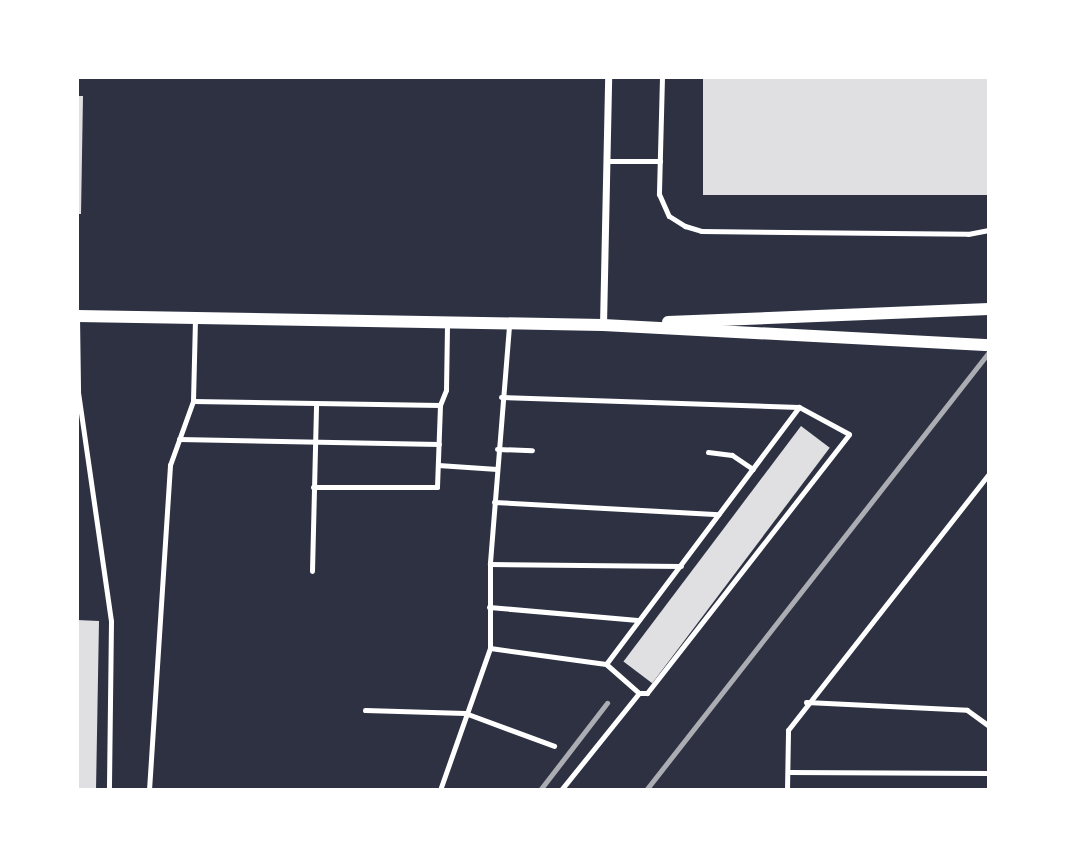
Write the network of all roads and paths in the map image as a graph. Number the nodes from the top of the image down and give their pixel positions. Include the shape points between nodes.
1 (608, 77) edge
2 (662, 77) edge
3 (607, 161) junction
4 (660, 161) junction
5 (989, 230) edge
6 (989, 309) edge
7 (77, 316) edge
8 (195, 318) junction
9 (447, 323) junction
10 (509, 324) junction
11 (603, 325) junction
12 (989, 345) edge
13 (501, 397) junction
14 (192, 401) junction
15 (316, 404) junction
16 (440, 405) junction
17 (799, 407) junction
18 (179, 439) junction
19 (316, 441) junction
20 (439, 444) junction
21 (497, 449) junction
22 (532, 450) dead end
23 (708, 452) dead end
24 (438, 466) junction
25 (497, 468) junction
26 (753, 469) junction
27 (989, 474) edge
28 (313, 487) junction
29 (494, 502) junction
30 (719, 514) junction
31 (490, 565) junction
32 (681, 566) junction
33 (312, 571) dead end
34 (489, 607) junction
35 (637, 620) junction
36 (490, 648) junction
37 (606, 664) junction
38 (639, 693) junction
39 (806, 702) junction
40 (365, 710) dead end
41 (465, 713) junction
42 (989, 726) edge
43 (554, 746) dead end
44 (788, 772) junction
45 (989, 773) edge
46 (109, 790) edge
47 (149, 790) edge
48 (440, 790) edge
49 (561, 790) edge
50 (787, 790) edge

1 - 3 street
2 - 4 lane
3 - 4 lane
3 - 11 street
4 - 5 lane via 659,194 669,216 701,231 968,234
6 - 11 street
7 - 8 street
7 - 46 lane via 78,392 111,621
8 - 9 street
8 - 14 lane
9 - 10 street
9 - 16 lane via 446,390
10 - 11 street
10 - 13 lane
11 - 12 street
13 - 17 lane
13 - 21 lane
14 - 15 lane
14 - 18 lane
15 - 16 lane
15 - 19 lane
16 - 20 lane
17 - 26 lane
17 - 38 lane via 849,434 647,693
18 - 19 lane
18 - 47 lane via 170,466
19 - 20 lane
19 - 28 lane
20 - 24 lane
21 - 22 lane
21 - 25 lane
23 - 26 lane via 732,455
24 - 25 lane
24 - 28 lane via 438,487
25 - 29 lane
26 - 30 lane
27 - 39 lane
28 - 33 lane
29 - 30 lane
29 - 31 lane
30 - 32 lane
31 - 32 lane
31 - 34 lane
32 - 35 lane
34 - 35 lane
34 - 36 lane
35 - 37 lane
36 - 37 lane
36 - 41 lane
37 - 38 lane
38 - 49 lane
39 - 42 lane via 967,710
39 - 44 lane via 788,730
40 - 41 lane
41 - 43 lane
41 - 48 lane
44 - 45 lane
44 - 50 lane

